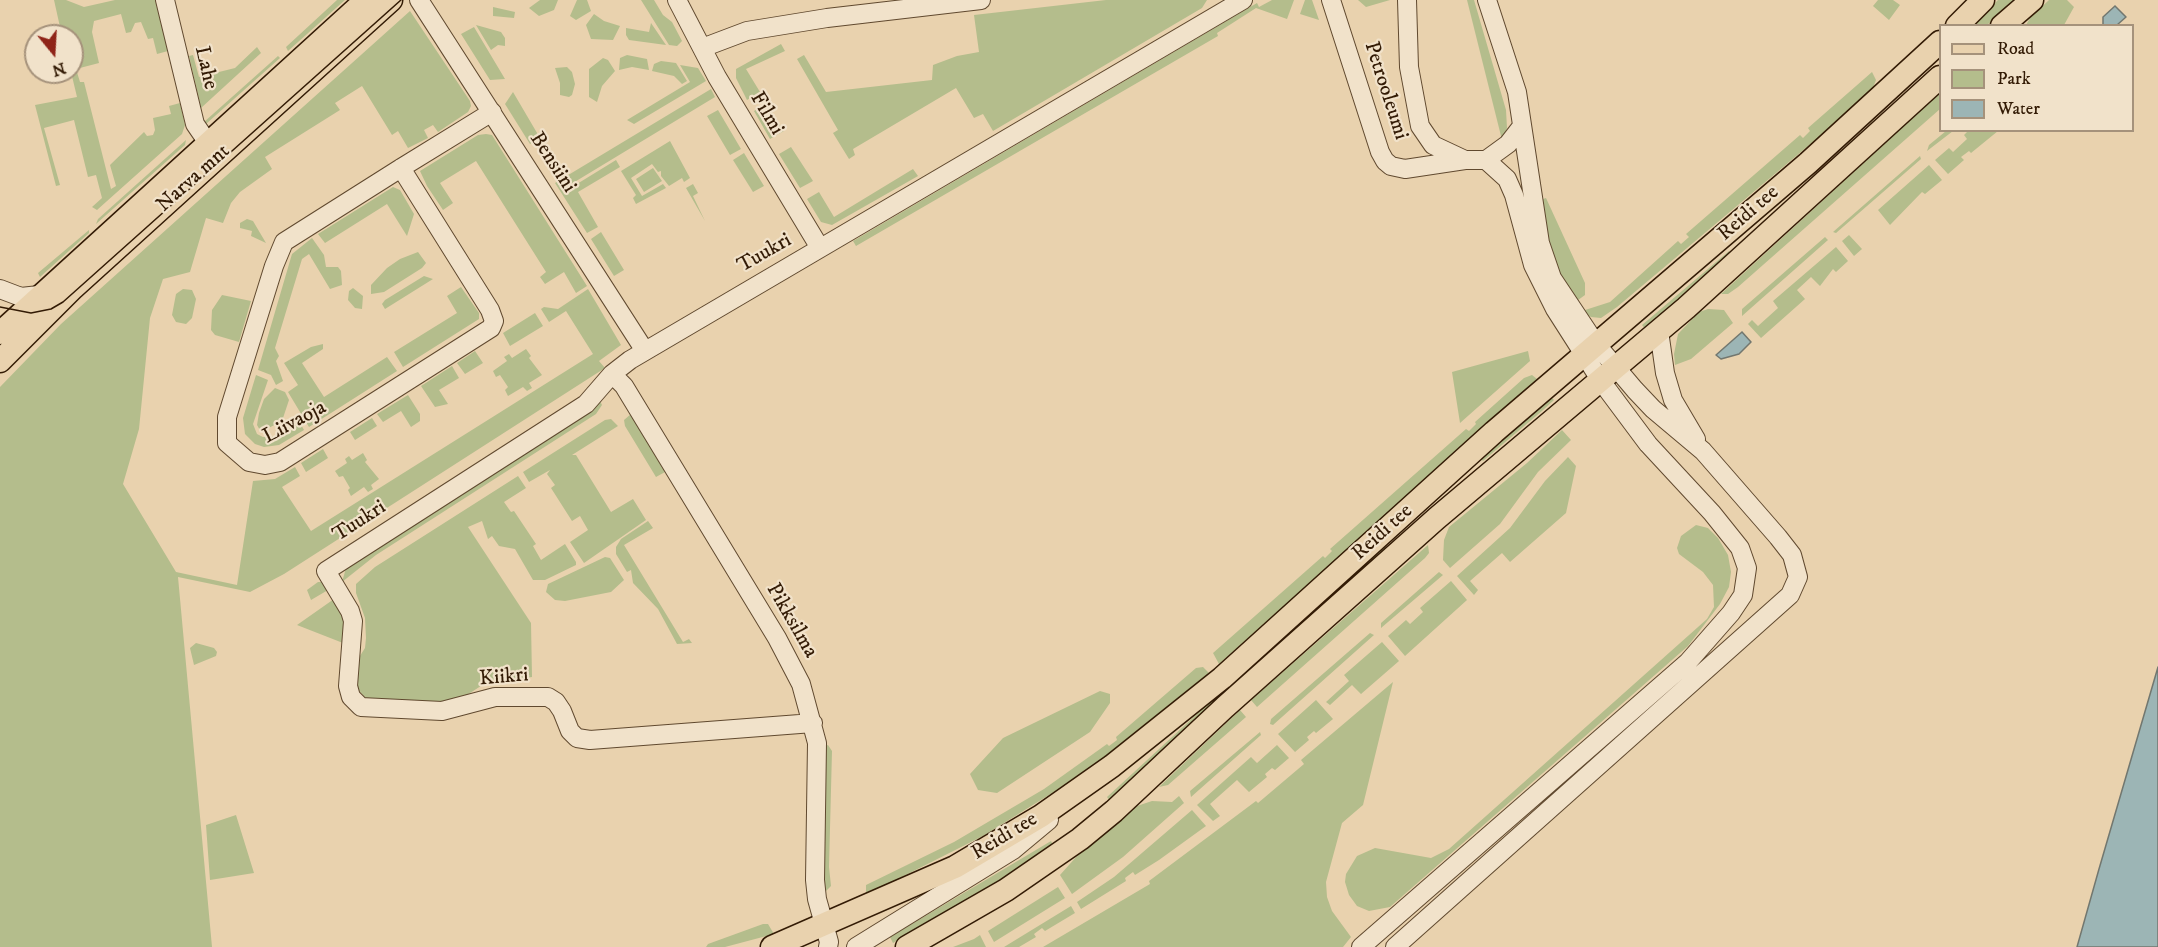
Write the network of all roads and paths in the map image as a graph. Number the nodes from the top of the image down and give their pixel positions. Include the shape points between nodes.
1 (165, 0) edge
2 (366, 0) edge
3 (391, 0) edge
4 (420, 0) edge
5 (677, 0) edge
6 (981, 0) edge
7 (1331, 0) edge
8 (1407, 0) edge
9 (1487, 0) edge
10 (1983, 0) edge
11 (2031, 0) edge
12 (1235, 2) edge
13 (1959, 24) edge
14 (2004, 24) edge
15 (1939, 44) edge
16 (702, 48) junction
17 (1939, 79) edge
18 (492, 112) junction
19 (1522, 126) junction
20 (208, 143) junction
21 (1465, 160) junction
22 (1486, 160) junction
23 (401, 168) junction
24 (820, 248) junction
25 (73, 288) junction
26 (0, 289) edge
27 (39, 296) junction
28 (1659, 331) junction
29 (0, 333) edge
30 (1590, 349) junction
31 (645, 351) junction
32 (0, 361) edge
33 (612, 374) junction
34 (1609, 374) junction
35 (1703, 451) junction
36 (326, 571) joint
37 (813, 723) junction
38 (1112, 766) junction
39 (830, 940) edge
40 (1369, 944) edge
41 (772, 947) edge
42 (856, 947) edge
43 (906, 947) edge
44 (1395, 947) edge

1 - 20 street, Lahe via 195,124
2 - 20 main road, Narva mnt
3 - 25 main road, Narva mnt
4 - 18 street, Bensiini
5 - 16 street, Filmi
6 - 16 street via 770,27
7 - 21 street, Petrooleumi via 1385,161 1405,169
8 - 21 street via 1409,67 1420,126 1433,145
9 - 19 street via 1517,92
10 - 13 main road
11 - 14 main road
12 - 24 street, Tuukri
15 - 30 main road, Reidi tee via 1808,164
16 - 24 street, Filmi
17 - 28 main road, Reidi tee
18 - 23 street, Liivaoja
18 - 31 street, Bensiini
19 - 22 street via 1508,144
19 - 30 street via 1545,262
20 - 27 main road, Narva mnt
21 - 22 street, Petrooleumi
22 - 30 street via 1507,179 1544,291
23 - 23 street, Liivaoja via 284,242 227,417 227,443 249,462 280,462 491,328 494,321 490,310
24 - 31 street, Tuukri
25 - 27 street
25 - 32 main road, Narva mnt
26 - 27 street via 21,297
27 - 29 main road, Narva mnt
28 - 34 main road, Reidi tee
28 - 35 street via 1673,400
30 - 34 street
30 - 38 main road, Reidi tee via 1222,678
31 - 33 street, Tuukri
33 - 36 street, Tuukri via 586,404
33 - 37 street, Pikksilma via 624,386 777,638 801,684
34 - 35 street
34 - 40 street via 1648,444 1740,548 1747,568 1743,595 1688,662
34 - 43 main road, Reidi tee via 1437,518 1114,812 1006,890
35 - 44 street via 1792,555 1798,577 1795,588
36 - 37 street, Kiikri via 353,621 348,686 351,697 361,707 442,711 495,697 548,697 556,702 570,731 578,738 590,740
37 - 39 street, Pikksilma via 818,750 815,880
38 - 39 main road, Reidi tee via 1041,816
38 - 42 street via 1013,850
39 - 41 main road, Reidi tee via 798,937

